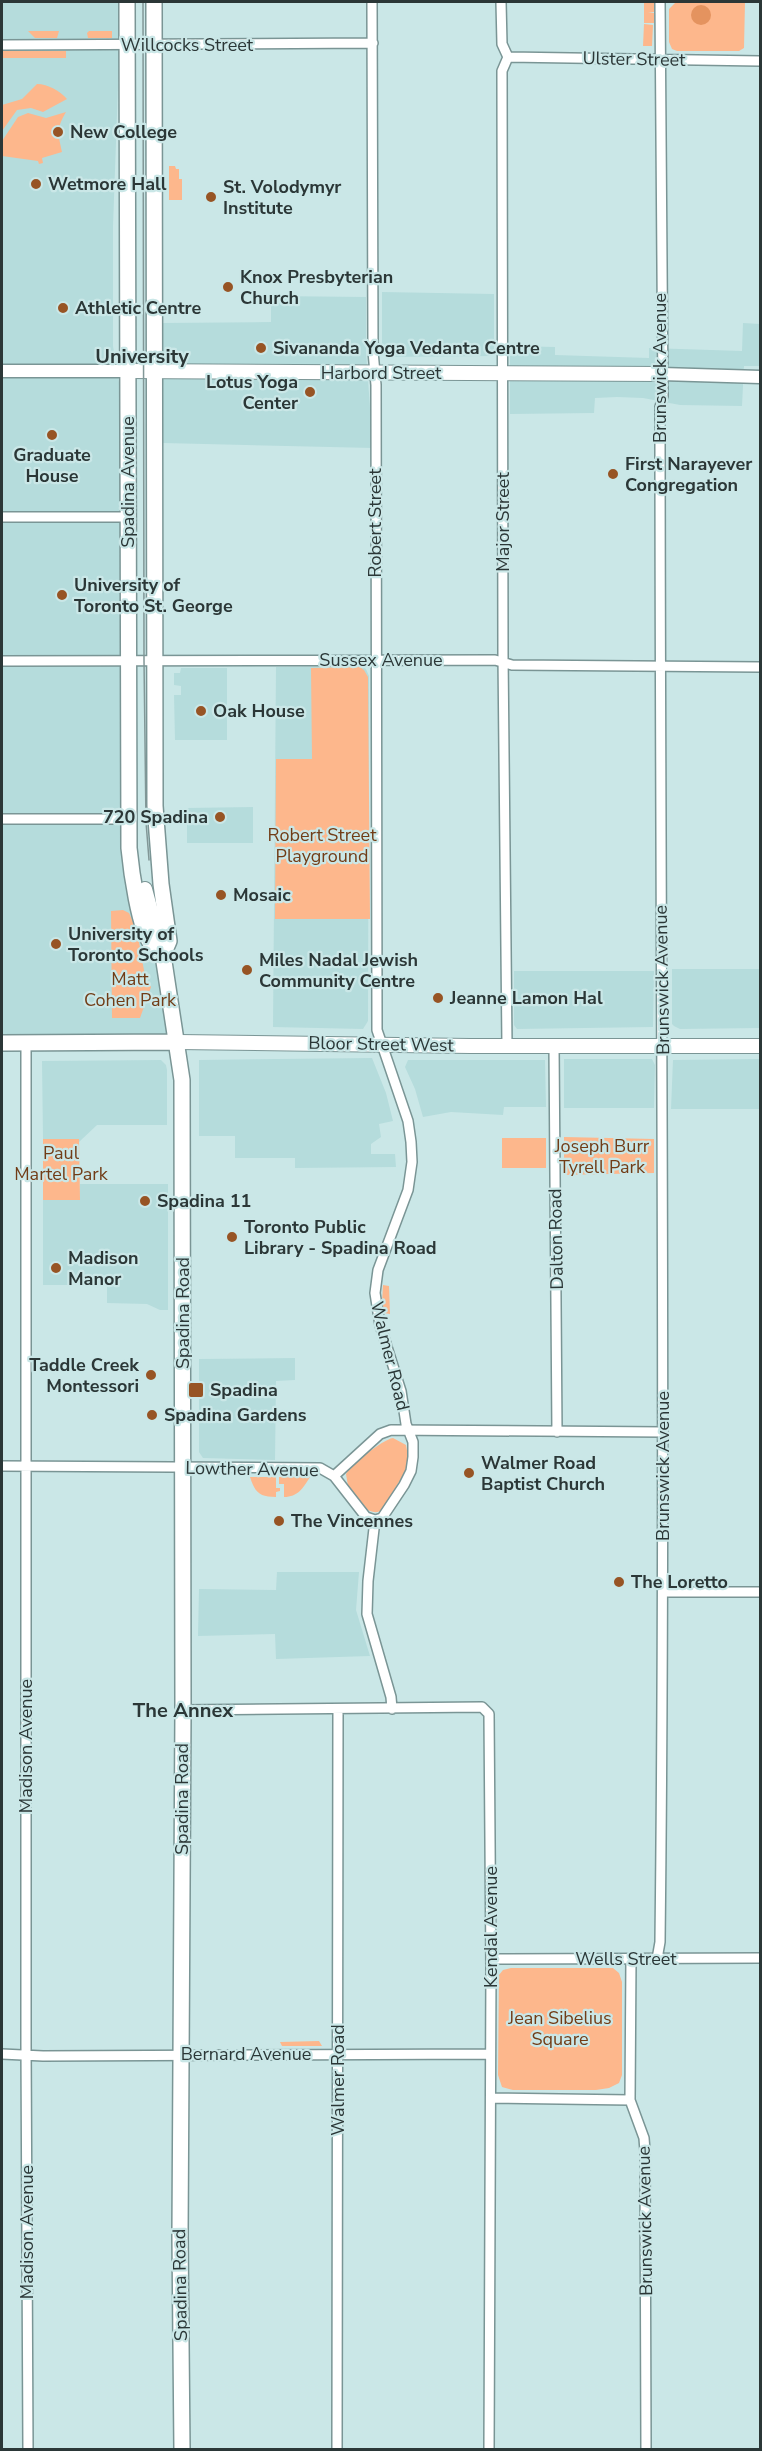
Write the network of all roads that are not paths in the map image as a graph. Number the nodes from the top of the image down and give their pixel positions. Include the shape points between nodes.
1 (127, 2) edge
2 (154, 2) edge
3 (372, 2) edge
4 (501, 2) edge
5 (660, 2) edge
6 (373, 44) junction
7 (2, 45) edge
8 (127, 45) junction
9 (155, 46) junction
10 (508, 57) junction
11 (660, 59) junction
12 (760, 61) edge
13 (2, 371) edge
14 (128, 371) junction
15 (155, 371) junction
16 (502, 372) junction
17 (375, 373) junction
18 (662, 374) junction
19 (760, 377) edge
20 (2, 517) edge
21 (128, 517) junction
22 (375, 660) junction
23 (2, 661) edge
24 (128, 661) junction
25 (155, 661) junction
26 (503, 662) junction
27 (660, 666) junction
28 (760, 667) edge
29 (2, 819) edge
30 (128, 819) junction
31 (161, 884) junction
32 (140, 891) junction
33 (163, 955) junction
34 (178, 1042) junction
35 (2, 1043) edge
36 (26, 1043) junction
37 (382, 1044) junction
38 (507, 1046) junction
39 (554, 1046) junction
40 (663, 1046) junction
41 (760, 1046) edge
42 (411, 1431) junction
43 (557, 1432) junction
44 (663, 1432) junction
45 (2, 1466) edge
46 (27, 1466) junction
47 (183, 1468) junction
48 (334, 1476) junction
49 (375, 1520) junction
50 (664, 1592) junction
51 (760, 1592) edge
52 (392, 1709) junction
53 (183, 1710) junction
54 (338, 1710) junction
55 (760, 1958) edge
56 (491, 1959) junction
57 (632, 1959) junction
58 (657, 1959) junction
59 (2, 2054) edge
60 (181, 2054) junction
61 (338, 2054) junction
62 (490, 2054) junction
63 (26, 2055) junction
64 (491, 2098) junction
65 (630, 2100) junction
66 (28, 2450) edge
67 (182, 2450) edge
68 (337, 2450) edge
69 (489, 2450) edge
70 (646, 2450) edge

1 - 8 main road, Spadina Avenue
2 - 9 main road, Spadina Avenue
3 - 6 street, Robert Street
4 - 10 street, Major Street via 502,45
5 - 11 street, Brunswick Avenue
6 - 9 street, Willcocks Street
6 - 17 street, Robert Street
7 - 8 street, Willcocks Street
8 - 9 street, Willcocks Street
8 - 14 main road, Spadina Avenue
9 - 15 main road, Spadina Avenue
10 - 11 street, Ulster Street
10 - 16 street, Major Street via 502,71
11 - 12 street, Ulster Street
11 - 18 street, Brunswick Avenue
13 - 14 street, Harbord Street
14 - 15 main road, Harbord Street
14 - 21 main road, Spadina Avenue
15 - 17 main road, Harbord Street
15 - 25 main road, Spadina Avenue
16 - 17 main road, Harbord Street
16 - 18 main road, Harbord Street
16 - 26 street, Major Street
17 - 22 street, Robert Street
18 - 19 street, Harbord Street
18 - 27 street, Brunswick Avenue
20 - 21 street
21 - 24 main road, Spadina Avenue
22 - 25 street, Sussex Avenue
22 - 26 street, Sussex Avenue
22 - 37 street, Robert Street via 377,1030
23 - 24 street, Sussex Avenue
24 - 25 street, Sussex Avenue
24 - 30 main road, Spadina Avenue
25 - 31 main road, Spadina Avenue via 155,806
26 - 27 street, Sussex Avenue
26 - 38 street, Major Street
27 - 28 street, Sussex Avenue
27 - 40 street, Brunswick Avenue
29 - 30 street
30 - 32 main road, Spadina Avenue via 129,848
31 - 32 main road
31 - 33 main road, Spadina Avenue via 169,941
32 - 33 main road, Spadina Avenue via 151,944
33 - 34 main road, Spadina Avenue
34 - 36 main road, Bloor Street West
34 - 37 main road, Bloor Street West
34 - 47 main road, Spadina Road via 182,1080
35 - 36 main road, Bloor Street West
36 - 46 street, Madison Avenue
37 - 38 main road, Bloor Street West
37 - 42 street, Walmer Road via 408,1121 411,1162 404,1205 378,1270 375,1293 380,1325
38 - 39 main road, Bloor Street West
39 - 40 main road, Bloor Street West
39 - 43 street, Dalton Road
40 - 41 main road, Bloor Street West
40 - 44 street, Brunswick Avenue
42 - 43 street, Lowther Avenue
42 - 48 street, Lowther Avenue via 380,1434
42 - 49 street, Walmer Road via 411,1472 388,1511
43 - 44 street, Lowther Avenue
44 - 50 street, Brunswick Avenue
45 - 46 street, Lowther Avenue
46 - 47 street, Lowther Avenue
46 - 63 street, Madison Avenue
47 - 48 street, Lowther Avenue via 320,1468
47 - 53 main road, Spadina Road
48 - 49 street via 366,1517
49 - 52 street via 367,1614
50 - 51 street
50 - 58 street, Brunswick Avenue
52 - 54 street, Kendal Avenue
52 - 56 street, Kendal Avenue via 482,1707 489,1714
53 - 54 street, Kendal Avenue
53 - 60 main road, Spadina Road
54 - 61 street, Walmer Road
55 - 58 street, Wells Street
56 - 57 street, Wells Street
56 - 62 street, Kendal Avenue
57 - 58 street, Wells Street
57 - 65 street, Brunswick Avenue
59 - 63 street, Bernard Avenue
60 - 61 street, Bernard Avenue
60 - 63 street, Bernard Avenue
60 - 67 main road, Spadina Road
61 - 62 street, Bernard Avenue
61 - 68 street, Walmer Road
62 - 64 street, Kendal Avenue
63 - 66 street, Madison Avenue
64 - 65 street
64 - 69 street, Kendal Avenue
65 - 70 street, Brunswick Avenue via 645,2151

